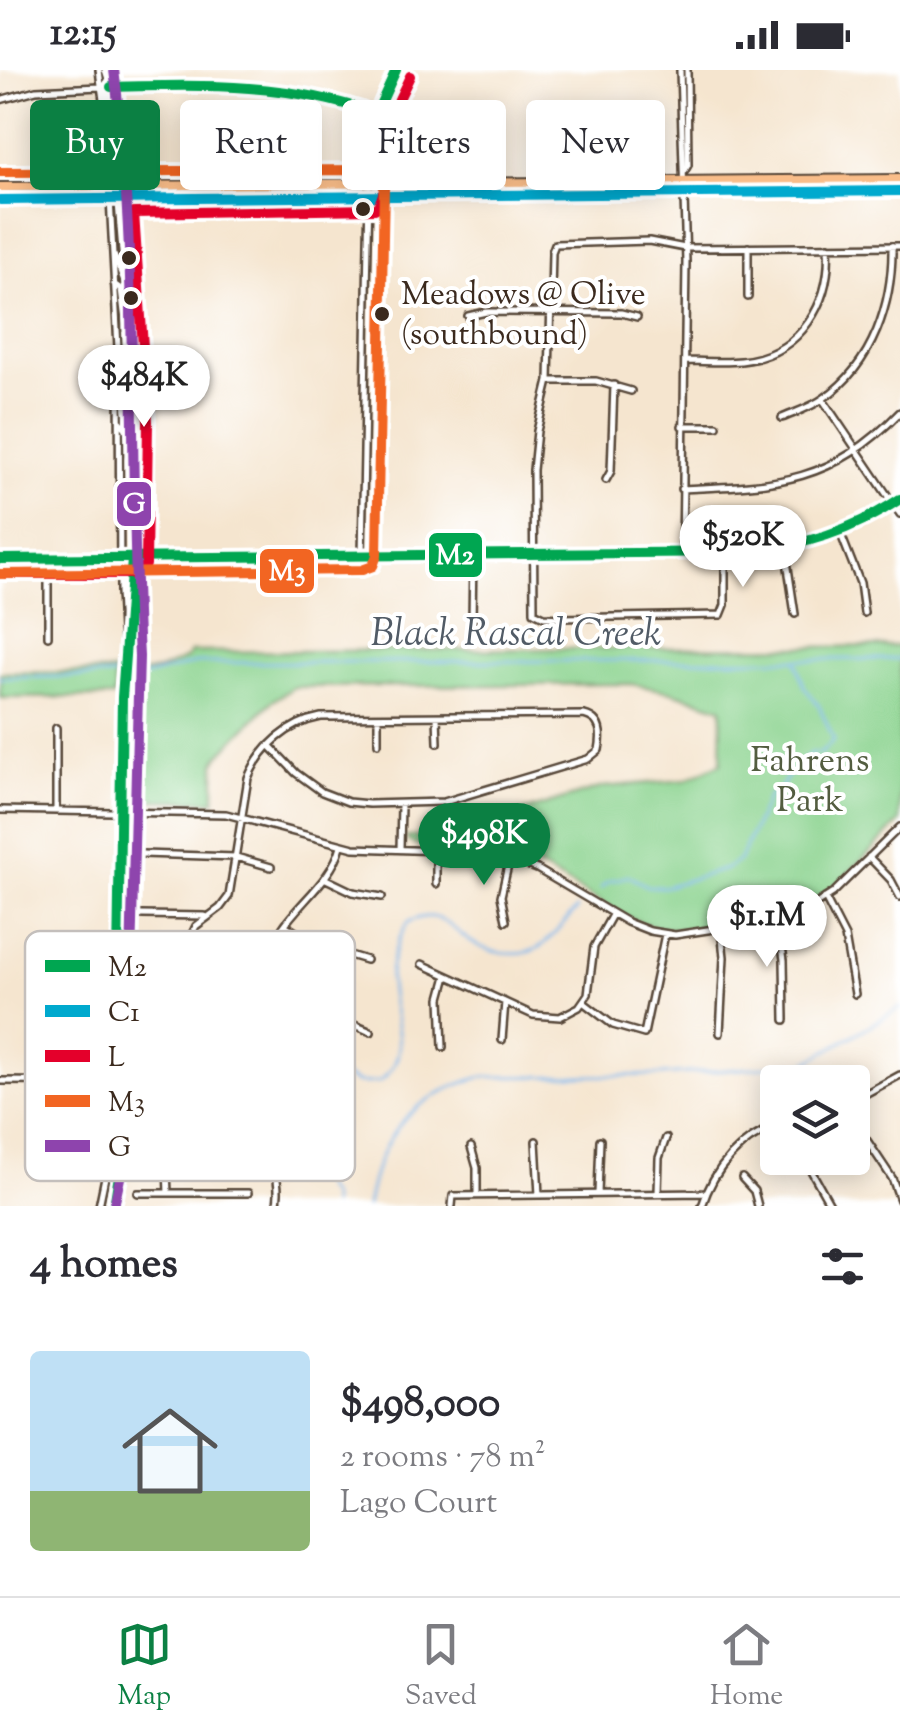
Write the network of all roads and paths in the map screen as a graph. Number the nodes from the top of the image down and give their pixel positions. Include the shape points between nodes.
1 (105, 70) edge
2 (396, 70) edge
3 (683, 72) edge
4 (100, 87) junction
5 (111, 88) junction
6 (0, 100) edge
7 (102, 100) edge
8 (108, 100) edge
9 (111, 100) edge
10 (382, 100) edge
11 (342, 101) edge
12 (684, 106) junction
13 (684, 176) junction
14 (900, 179) edge
15 (506, 181) edge
16 (342, 185) edge
17 (160, 186) edge
18 (0, 187) edge
19 (30, 187) edge
20 (113, 190) edge
21 (369, 190) edge
22 (900, 191) edge
23 (685, 193) junction
24 (368, 196) junction
25 (113, 199) junction
26 (0, 200) edge
27 (828, 246) junction
28 (892, 246) junction
29 (900, 246) edge
30 (748, 247) junction
31 (686, 248) junction
32 (112, 253) junction
33 (126, 282) junction
34 (114, 284) junction
35 (748, 296) dead end
36 (550, 314) junction
37 (468, 316) dead end
38 (637, 316) dead end
39 (128, 331) junction
40 (684, 361) junction
41 (119, 367) junction
42 (549, 382) junction
43 (614, 385) junction
44 (631, 392) dead end
45 (822, 399) junction
46 (900, 412) edge
47 (782, 418) dead end
48 (121, 422) junction
49 (133, 422) junction
50 (682, 426) junction
51 (717, 426) dead end
52 (856, 450) junction
53 (133, 470) junction
54 (606, 480) dead end
55 (682, 489) junction
56 (900, 499) edge
57 (893, 504) junction
58 (900, 514) edge
59 (840, 532) junction
60 (785, 548) junction
61 (726, 553) junction
62 (533, 554) junction
63 (682, 554) junction
64 (473, 555) junction
65 (362, 556) junction
66 (0, 559) edge
67 (48, 559) junction
68 (120, 559) junction
69 (132, 559) junction
70 (864, 613) dead end
71 (795, 614) dead end
72 (472, 621) dead end
73 (48, 636) dead end
74 (124, 656) junction
75 (378, 717) junction
76 (438, 717) junction
77 (56, 728) dead end
78 (438, 743) dead end
79 (378, 744) dead end
80 (270, 746) junction
81 (401, 804) junction
82 (0, 810) edge
83 (56, 811) junction
84 (121, 812) junction
85 (242, 816) junction
86 (900, 827) edge
87 (340, 846) junction
88 (400, 849) junction
89 (436, 849) junction
90 (142, 854) dead end
91 (236, 856) junction
92 (510, 857) junction
93 (869, 857) junction
94 (271, 867) dead end
95 (326, 879) junction
96 (436, 884) dead end
97 (900, 896) edge
98 (382, 898) dead end
99 (826, 898) junction
100 (612, 914) junction
101 (142, 915) dead end
102 (208, 916) junction
103 (778, 918) junction
104 (506, 921) dead end
105 (286, 925) junction
106 (721, 930) junction
107 (119, 931) edge
108 (196, 931) edge
109 (281, 931) edge
110 (295, 931) edge
111 (664, 934) junction
112 (355, 957) edge
113 (366, 960) dead end
114 (422, 964) dead end
115 (448, 976) junction
116 (855, 994) dead end
117 (505, 1002) junction
118 (583, 1002) junction
119 (785, 1020) dead end
120 (355, 1027) edge
121 (371, 1032) dead end
122 (720, 1033) dead end
123 (502, 1040) dead end
124 (443, 1047) dead end
125 (900, 1074) edge
126 (0, 1081) edge
127 (25, 1081) edge
128 (870, 1091) edge
129 (760, 1134) edge
130 (666, 1138) dead end
131 (600, 1140) dead end
132 (536, 1142) dead end
133 (870, 1145) edge
134 (471, 1147) dead end
135 (814, 1175) edge
136 (742, 1178) dead end
137 (104, 1181) edge
138 (117, 1181) edge
139 (167, 1181) edge
140 (276, 1181) edge
141 (168, 1192) junction
142 (138, 1193) dead end
143 (248, 1193) dead end
144 (658, 1193) junction
145 (706, 1193) junction
146 (598, 1194) junction
147 (539, 1195) junction
148 (477, 1196) junction
149 (900, 1200) edge
150 (99, 1206) edge
151 (114, 1206) edge
152 (276, 1206) edge
153 (452, 1206) edge
154 (702, 1206) edge
155 (758, 1206) edge
156 (831, 1206) edge

1 - 4 street
1 - 5 street
2 - 10 street
3 - 12 street
4 - 6 street via 36,90
4 - 7 street
4 - 8 street
5 - 9 street
5 - 11 street via 278,86
12 - 13 street
12 - 13 street
13 - 14 main road
13 - 15 main road
13 - 23 street
16 - 17 main road
18 - 19 main road
20 - 25 street
21 - 24 street
22 - 23 main road
23 - 24 main road
23 - 31 street
24 - 25 main road
24 - 65 street
25 - 26 main road
25 - 32 street
25 - 33 street
27 - 28 street
27 - 30 street
27 - 40 street via 824,294 812,319 783,347 753,358
28 - 29 street
28 - 45 street via 889,291 876,334 855,368
30 - 31 street
30 - 35 street
31 - 36 street via 649,241 556,244
31 - 40 street
32 - 33 street
32 - 34 street
33 - 39 street
34 - 39 street via 121,289
34 - 41 street
36 - 37 street
36 - 38 street
36 - 42 street
39 - 49 street
40 - 50 street
41 - 48 street
41 - 49 street
42 - 43 street
42 - 62 street via 534,461
43 - 44 street
43 - 54 street
45 - 47 street
45 - 52 street
46 - 52 street
48 - 53 street
48 - 68 street
49 - 53 street
50 - 51 street
50 - 55 street
52 - 55 street via 778,483
52 - 57 street
53 - 69 street
55 - 63 street
56 - 57 street
57 - 58 street
57 - 59 street
59 - 60 street
59 - 70 street
60 - 61 street
60 - 71 street
61 - 62 street via 724,611 713,617 538,616
61 - 63 street
62 - 63 street
62 - 64 street
64 - 65 street
64 - 72 street
65 - 69 street
66 - 67 street
67 - 68 street
67 - 73 street
68 - 69 street
68 - 74 street
69 - 74 street
74 - 84 street
75 - 76 street
75 - 79 street
75 - 80 street via 301,721
76 - 78 street
76 - 81 street via 584,715 597,722 600,750 444,802
77 - 83 street
80 - 81 street via 329,796
80 - 85 street via 248,778
81 - 88 street
82 - 83 street
83 - 84 street
84 - 85 street
84 - 107 street
85 - 87 street
85 - 91 street
86 - 93 street
87 - 88 street
87 - 95 street
88 - 89 street
89 - 92 street
89 - 96 street
90 - 91 street
91 - 94 street
91 - 102 street via 229,896
92 - 100 street
92 - 104 street via 502,896
93 - 97 street
93 - 99 street
95 - 98 street
95 - 105 street
99 - 103 street
99 - 116 street via 846,937
100 - 111 street
100 - 118 street via 594,948
101 - 102 street
102 - 108 street
103 - 106 street
103 - 119 street
105 - 109 street
105 - 110 street
106 - 111 street
106 - 122 street
111 - 118 street via 644,1034 613,1026
112 - 113 street
114 - 115 street
115 - 117 street
115 - 124 street via 441,998
117 - 118 street via 553,1018
117 - 123 street
120 - 121 street
125 - 128 street
126 - 127 street
129 - 145 street via 734,1151
130 - 144 street
131 - 146 street
132 - 147 street
133 - 149 street
134 - 148 street
135 - 156 street
136 - 155 street
137 - 150 street
138 - 151 street
139 - 141 street
140 - 152 street
141 - 142 street
141 - 143 street
144 - 145 street
144 - 146 street
145 - 154 street
146 - 147 street
147 - 148 street
148 - 153 street via 453,1196

